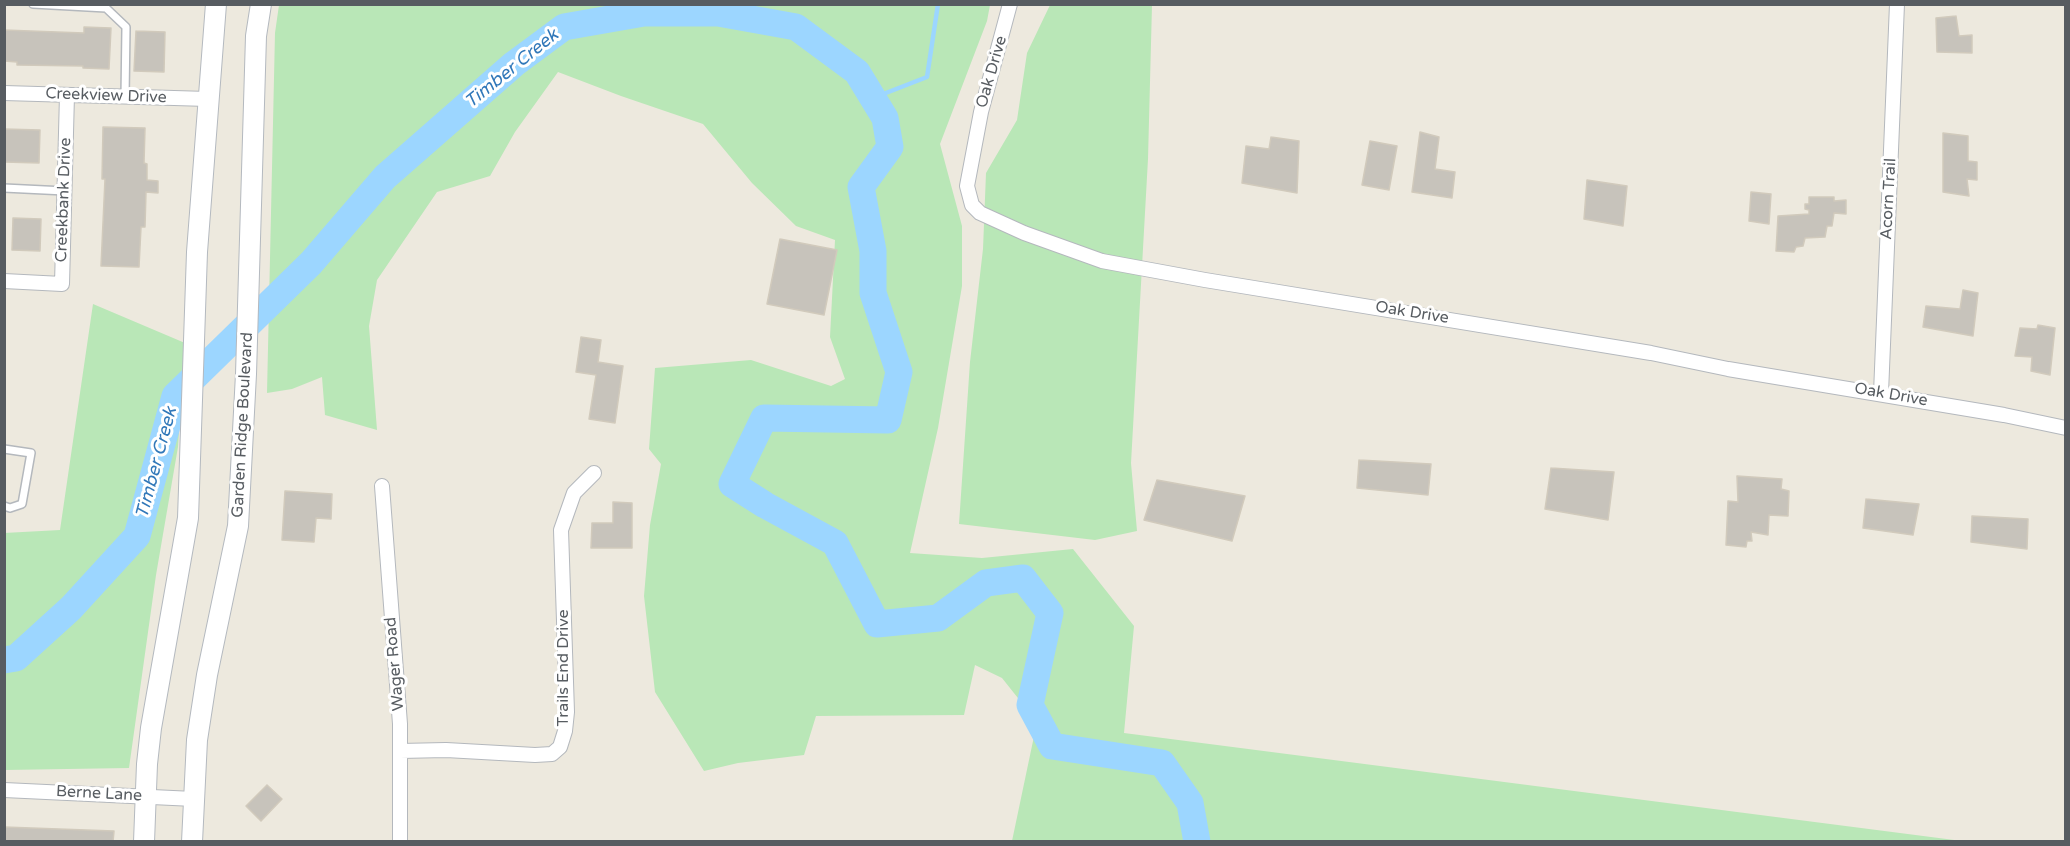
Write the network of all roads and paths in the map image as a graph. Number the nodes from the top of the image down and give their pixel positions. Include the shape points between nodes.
1 (33, 4) edge
2 (216, 4) edge
3 (261, 4) edge
4 (1010, 4) edge
5 (1897, 4) edge
6 (4, 93) edge
7 (67, 95) junction
8 (125, 97) junction
9 (208, 99) junction
10 (4, 189) edge
11 (65, 191) junction
12 (4, 281) edge
13 (1881, 393) junction
14 (2066, 428) edge
15 (4, 449) edge
16 (594, 473) dead end
17 (382, 486) dead end
18 (4, 506) edge
19 (400, 751) junction
20 (4, 790) edge
21 (146, 796) junction
22 (194, 799) junction
23 (144, 842) edge
24 (192, 842) edge
25 (400, 842) edge

1 - 8 lane via 106,8 126,27
2 - 9 main road
3 - 22 main road, Garden Ridge Boulevard via 256,36 238,526 207,675 197,740
4 - 13 street, Oak Drive via 981,112 967,186 972,206 1000,223 1102,261
5 - 13 street, Acorn Trail
6 - 7 street, Creekview Drive
7 - 8 street, Creekview Drive
7 - 11 street, Creekbank Drive
8 - 9 street, Creekview Drive
9 - 21 main road via 197,252 188,518 151,728
10 - 11 lane
11 - 12 street, Creekbank Drive via 62,284
13 - 14 street, Oak Drive
15 - 18 lane via 31,453 22,504
16 - 19 street, Trails End Drive via 574,493 561,530 567,712 560,747 552,754 535,755
17 - 19 street, Wager Road
19 - 25 street, Wager Road
20 - 21 street, Berne Lane
21 - 22 street, Berne Lane
21 - 23 main road
22 - 24 main road, Garden Ridge Boulevard

